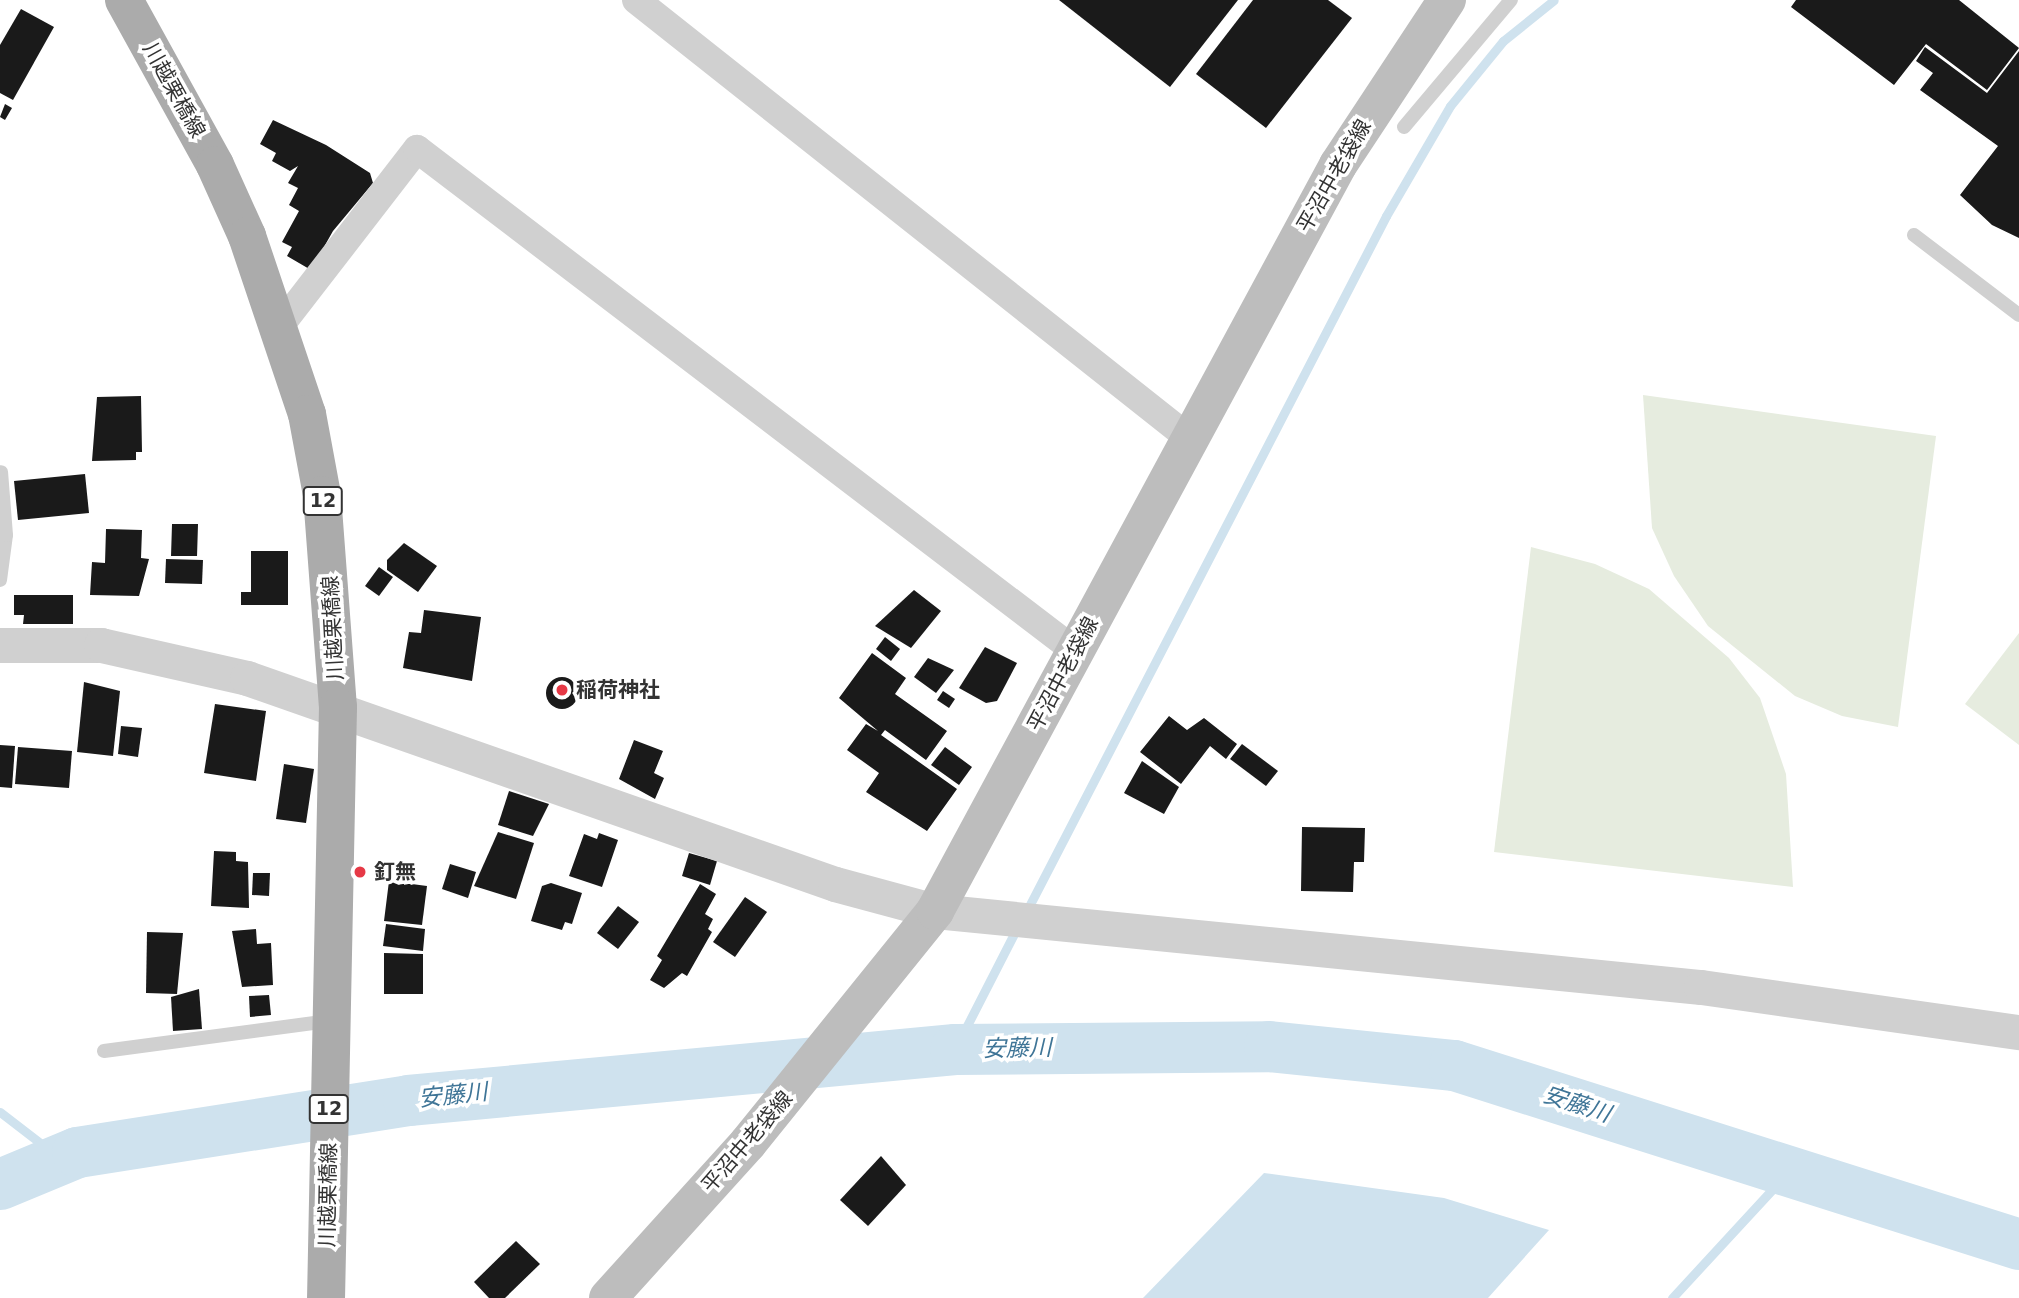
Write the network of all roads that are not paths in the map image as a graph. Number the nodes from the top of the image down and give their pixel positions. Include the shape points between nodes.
1 (124, 0) edge
2 (636, 0) edge
3 (1447, 0) edge
4 (1511, 0) edge
5 (1404, 127) dead end
6 (1914, 234) dead end
7 (2019, 315) edge
8 (280, 326) junction
9 (1190, 439) junction
10 (1, 472) edge
11 (0, 580) edge
12 (0, 645) edge
13 (1075, 651) junction
14 (338, 706) junction
15 (934, 911) junction
16 (331, 1032) junction
17 (2019, 1032) edge
18 (104, 1051) dead end
19 (326, 1298) edge
20 (608, 1298) edge

1 - 8 main road, 川越栗橋線 / 12 via 215,165
2 - 9 street
3 - 9 main road, 平沼中老袋線 via 1338,165
4 - 5 lane
6 - 7 lane
8 - 13 street via 417,149
8 - 14 main road, 川越栗橋線 / 12 via 322,495
9 - 13 main road, 平沼中老袋線
10 - 11 lane via 6,535
12 - 14 street via 101,645 160,655
13 - 15 main road, 平沼中老袋線
14 - 15 street via 822,879
14 - 16 main road, 川越栗橋線 / 12
15 - 17 street via 1688,986
15 - 20 main road, 平沼中老袋線 via 877,988 748,1143
16 - 18 lane
16 - 19 main road, 川越栗橋線 / 12

